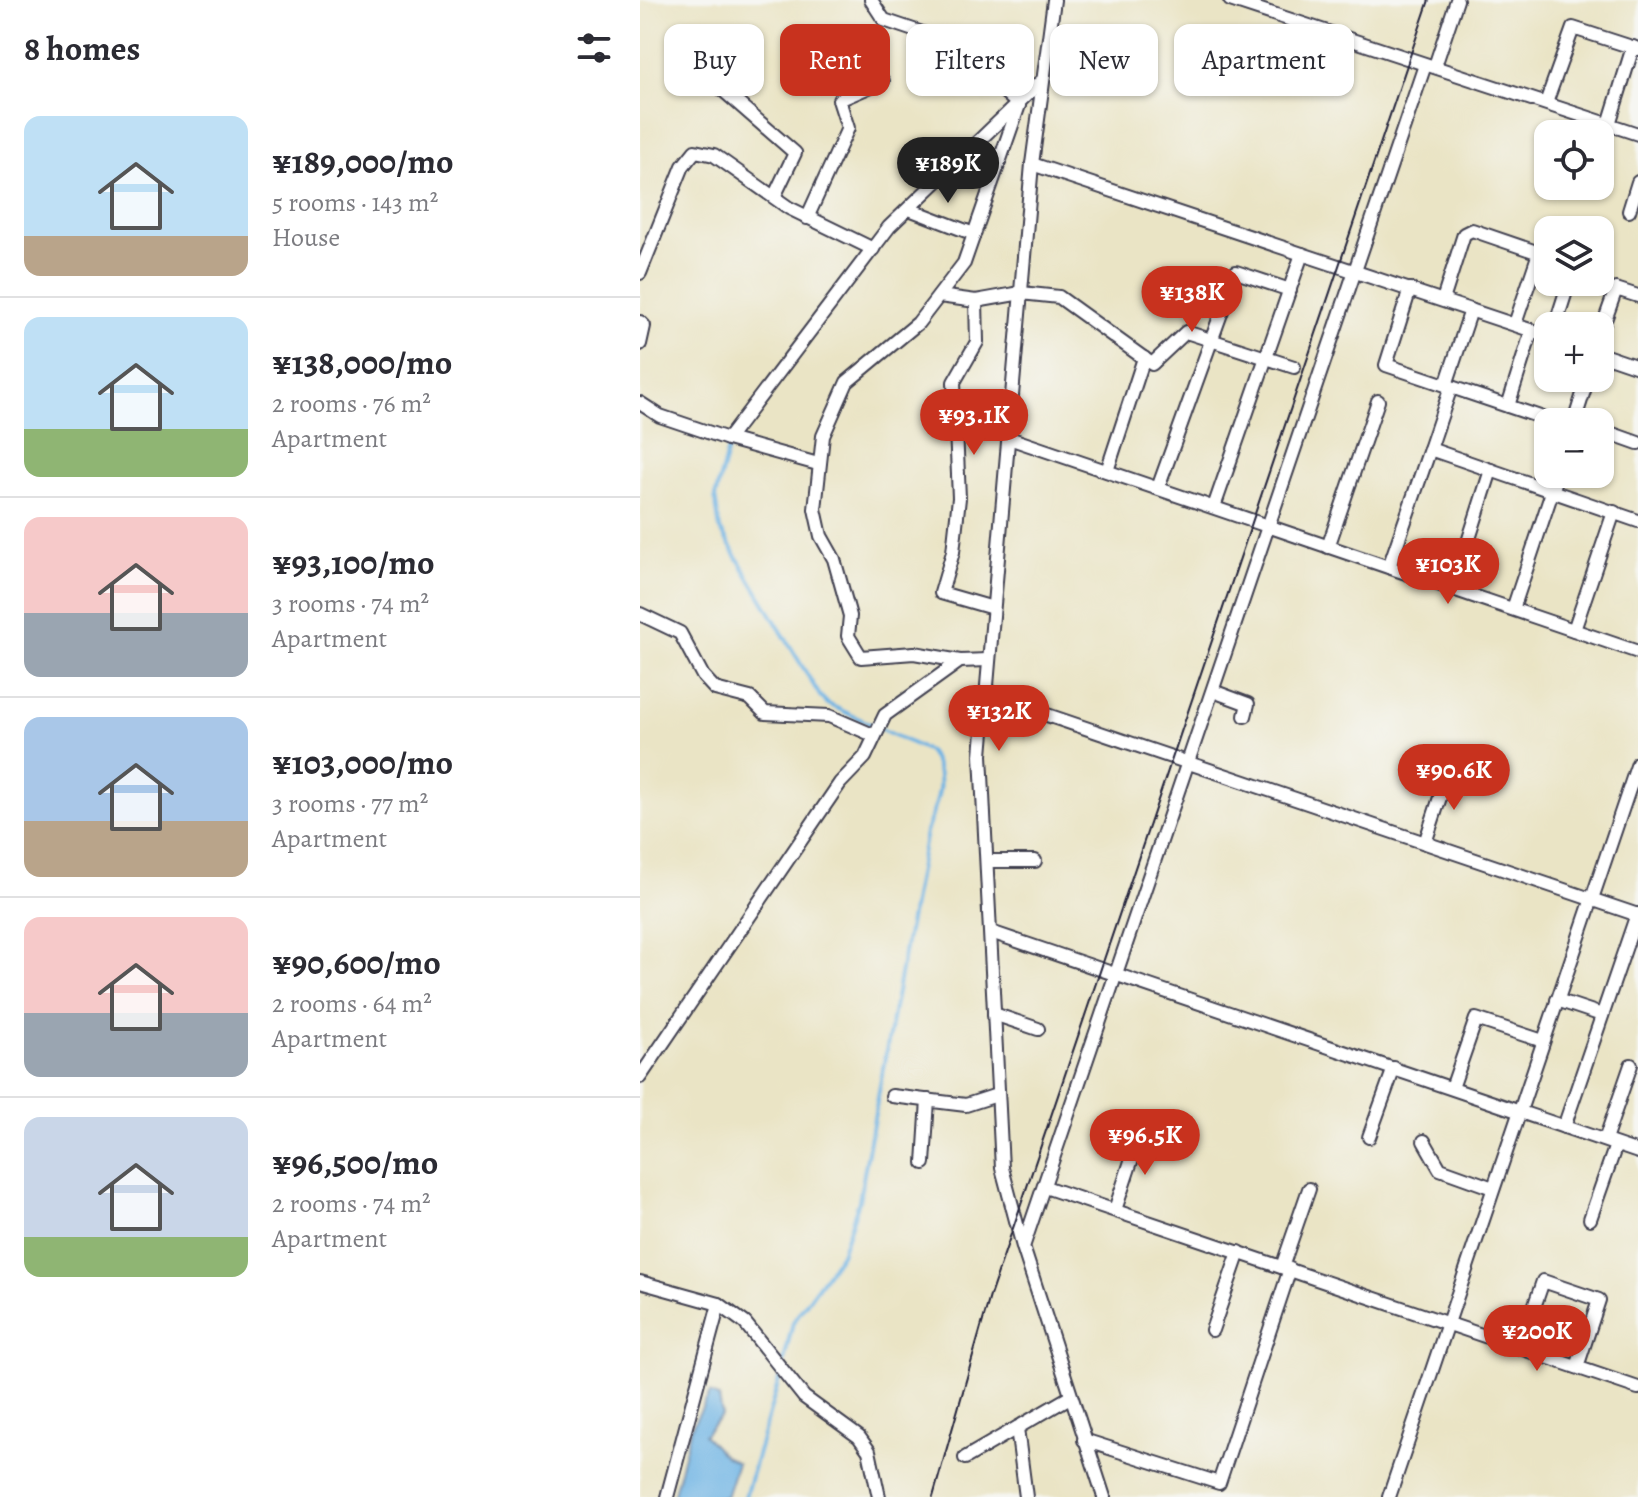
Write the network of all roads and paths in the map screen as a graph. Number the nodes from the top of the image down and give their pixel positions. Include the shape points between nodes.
1 (871, 0) edge
2 (1054, 0) edge
3 (1230, 0) edge
4 (1457, 0) edge
5 (1260, 4) edge
6 (1636, 48) edge
7 (1430, 65) junction
8 (1040, 82) junction
9 (730, 96) edge
10 (848, 96) edge
11 (1546, 103) junction
12 (1019, 105) junction
13 (1597, 120) edge
14 (1610, 120) edge
15 (1614, 126) edge
16 (1638, 134) edge
17 (1032, 164) junction
18 (1638, 182) edge
19 (774, 197) junction
20 (1633, 205) edge
21 (909, 209) junction
22 (807, 218) junction
23 (974, 234) junction
24 (873, 249) junction
25 (1534, 252) edge
26 (1302, 254) junction
27 (1356, 272) junction
28 (640, 273) edge
29 (1534, 279) edge
30 (1410, 289) junction
31 (1290, 290) junction
32 (1021, 293) junction
33 (939, 296) junction
34 (1638, 296) edge
35 (1443, 300) junction
36 (976, 301) junction
37 (1471, 310) junction
38 (1608, 312) edge
39 (640, 322) edge
40 (1515, 324) junction
41 (1532, 330) joint
42 (1209, 339) junction
43 (640, 344) edge
44 (1144, 358) junction
45 (1266, 358) junction
46 (1614, 359) edge
47 (1294, 367) dead end
48 (1638, 367) edge
49 (1448, 386) junction
50 (1378, 401) dead end
51 (640, 403) edge
52 (1508, 406) junction
53 (1011, 415) junction
54 (1534, 415) edge
55 (954, 425) junction
56 (1614, 434) edge
57 (1009, 438) junction
58 (728, 439) junction
59 (1638, 443) edge
60 (1430, 449) junction
61 (818, 464) junction
62 (1491, 470) junction
63 (1107, 471) junction
64 (1158, 488) junction
65 (1553, 488) edge
66 (1552, 491) junction
67 (1214, 507) junction
68 (1614, 512) junction
69 (1638, 521) edge
70 (1269, 526) junction
71 (1328, 547) junction
72 (1389, 567) junction
73 (1453, 589) junction
74 (993, 608) junction
75 (1513, 609) junction
76 (640, 614) edge
77 (1574, 630) junction
78 (1637, 647) edge
79 (988, 660) junction
80 (960, 661) junction
81 (1213, 691) junction
82 (985, 694) junction
83 (1245, 716) dead end
84 (875, 731) junction
85 (1189, 763) junction
86 (1638, 763) edge
87 (1449, 770) dead end
88 (1425, 843) junction
89 (987, 861) junction
90 (1035, 861) dead end
91 (1592, 899) junction
92 (1637, 914) edge
93 (991, 932) junction
94 (1119, 974) junction
95 (1557, 1000) junction
96 (994, 1014) junction
97 (1602, 1015) junction
98 (1038, 1029) dead end
99 (1543, 1041) junction
100 (1631, 1065) dead end
101 (1394, 1068) junction
102 (640, 1077) edge
103 (1452, 1088) junction
104 (997, 1095) junction
105 (892, 1096) dead end
106 (928, 1100) junction
107 (1519, 1110) junction
108 (1564, 1127) junction
109 (1141, 1131) dead end
110 (1369, 1137) dead end
111 (1424, 1141) dead end
112 (1611, 1142) junction
113 (1638, 1152) edge
114 (924, 1163) dead end
115 (1045, 1187) junction
116 (1493, 1188) junction
117 (1309, 1189) dead end
118 (1115, 1210) junction
119 (1590, 1219) dead end
120 (1023, 1247) junction
121 (1239, 1252) junction
122 (1286, 1268) junction
123 (640, 1282) edge
124 (719, 1304) junction
125 (1448, 1324) junction
126 (1212, 1330) dead end
127 (1520, 1348) junction
128 (1577, 1367) junction
129 (1638, 1388) edge
130 (1070, 1397) junction
131 (1017, 1428) junction
132 (1084, 1440) junction
133 (965, 1458) dead end
134 (667, 1497) edge
135 (879, 1497) edge
136 (1026, 1497) edge
137 (1104, 1497) edge
138 (1389, 1497) edge

1 - 12 street via 884,20 949,42
2 - 8 street
3 - 5 street
4 - 7 street
5 - 7 street
6 - 11 street via 1573,28
6 - 14 street
7 - 11 street
7 - 27 street
8 - 12 street
8 - 17 street
9 - 19 street via 795,153
10 - 22 street via 839,100 848,128
11 - 13 street
12 - 21 street
12 - 23 street
15 - 16 street
17 - 26 street
17 - 32 street
18 - 20 street
19 - 22 street
19 - 28 street via 714,155 695,151 683,166
21 - 23 street
21 - 24 street
22 - 24 street
23 - 33 street via 964,263
24 - 58 street
25 - 35 street via 1472,230 1464,234
26 - 27 street
26 - 31 street
27 - 30 street
27 - 70 street
29 - 40 street
30 - 35 street
30 - 49 street via 1386,365
31 - 42 street via 1236,272
31 - 45 street
32 - 36 street
32 - 44 street via 1059,297
32 - 53 street
33 - 36 street
33 - 61 street via 918,323 847,382 823,436
34 - 38 street via 1616,289
35 - 37 street
36 - 55 street via 977,342 954,382
37 - 40 street
37 - 49 street
39 - 43 street
40 - 41 street
41 - 52 street
42 - 44 street via 1186,332 1152,364
42 - 45 street
42 - 64 street
44 - 63 street
45 - 47 street
45 - 67 street
46 - 48 street
49 - 52 street
49 - 60 street
50 - 71 street
51 - 58 street via 660,416
52 - 54 street
53 - 55 street
53 - 57 street
55 - 74 street via 959,498 953,552 941,593
56 - 59 street
57 - 63 street
57 - 74 street
58 - 61 street
60 - 62 street
60 - 72 street
61 - 80 street via 815,509 821,536 834,559 850,616 848,636 861,657 914,653
62 - 66 street
62 - 73 street
63 - 64 street
64 - 67 street
65 - 66 street
66 - 68 street
66 - 75 street
67 - 70 street
68 - 69 street
68 - 77 street
70 - 71 street
70 - 81 street
71 - 72 street
72 - 73 street
73 - 75 street
74 - 79 street
75 - 77 street
76 - 84 street via 680,633 715,689 750,698 765,713 829,716
77 - 78 street
79 - 80 street
79 - 82 street
80 - 84 street via 885,715
81 - 83 street via 1248,704
81 - 85 street
82 - 85 street
82 - 89 street via 981,755
84 - 102 street via 865,757 840,783
85 - 88 street
85 - 94 street
86 - 91 street
87 - 88 street
88 - 91 street
89 - 90 street
89 - 93 street
91 - 92 street
91 - 95 street
92 - 97 street
93 - 94 street
93 - 96 street
94 - 101 street
94 - 115 street
95 - 97 street
95 - 99 street
96 - 98 street
96 - 104 street
97 - 108 street
99 - 103 street via 1476,1019
99 - 107 street
100 - 112 street
101 - 103 street
101 - 110 street
103 - 107 street
104 - 106 street via 966,1105
104 - 120 street via 1002,1168
105 - 106 street
106 - 114 street
107 - 108 street
107 - 116 street
108 - 112 street
109 - 118 street
111 - 116 street via 1440,1169
112 - 113 street
112 - 119 street
115 - 118 street
115 - 120 street
116 - 125 street
117 - 122 street
118 - 121 street
120 - 130 street
121 - 122 street
121 - 126 street
122 - 125 street
122 - 132 street via 1219,1483
123 - 124 street
124 - 134 street
124 - 135 street via 745,1323 804,1397 859,1437 869,1451
125 - 127 street
125 - 138 street
127 - 128 street
127 - 128 street via 1543,1281 1599,1300
128 - 129 street
130 - 131 street
130 - 132 street
131 - 133 street
131 - 136 street
132 - 137 street

